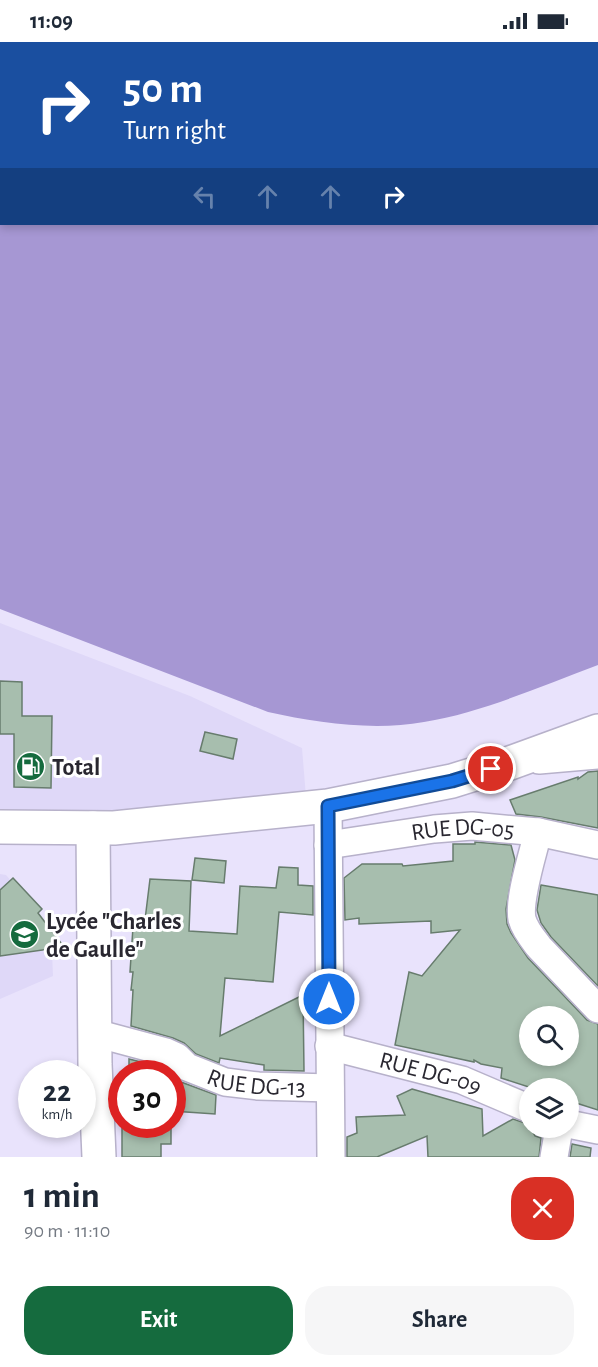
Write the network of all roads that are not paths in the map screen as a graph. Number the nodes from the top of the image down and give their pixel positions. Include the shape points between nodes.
1 (598, 731) edge
2 (598, 754) edge
3 (510, 763) junction
4 (328, 806) junction
5 (0, 828) edge
6 (93, 828) junction
7 (538, 832) junction
8 (328, 845) junction
9 (598, 845) edge
10 (598, 1009) edge
11 (94, 1033) junction
12 (329, 1046) junction
13 (330, 1088) junction
14 (519, 1104) edge
15 (579, 1126) edge
16 (598, 1130) edge
17 (557, 1138) edge
18 (99, 1157) edge
19 (331, 1157) edge
20 (554, 1157) edge

1 - 3 main road
2 - 3 street
3 - 4 main road via 452,781
4 - 6 main road
4 - 8 street
5 - 6 main road
6 - 11 main road
7 - 8 street, RUE DG-05 via 472,826
7 - 9 street, RUE DG-05
7 - 10 street via 522,900 522,918 535,942
8 - 12 street
11 - 13 street, RUE DG-13 via 166,1052 187,1067 225,1082
11 - 18 main road
12 - 13 street
12 - 14 street, RUE DG-09 via 462,1080
13 - 19 street
15 - 16 street
17 - 20 street

